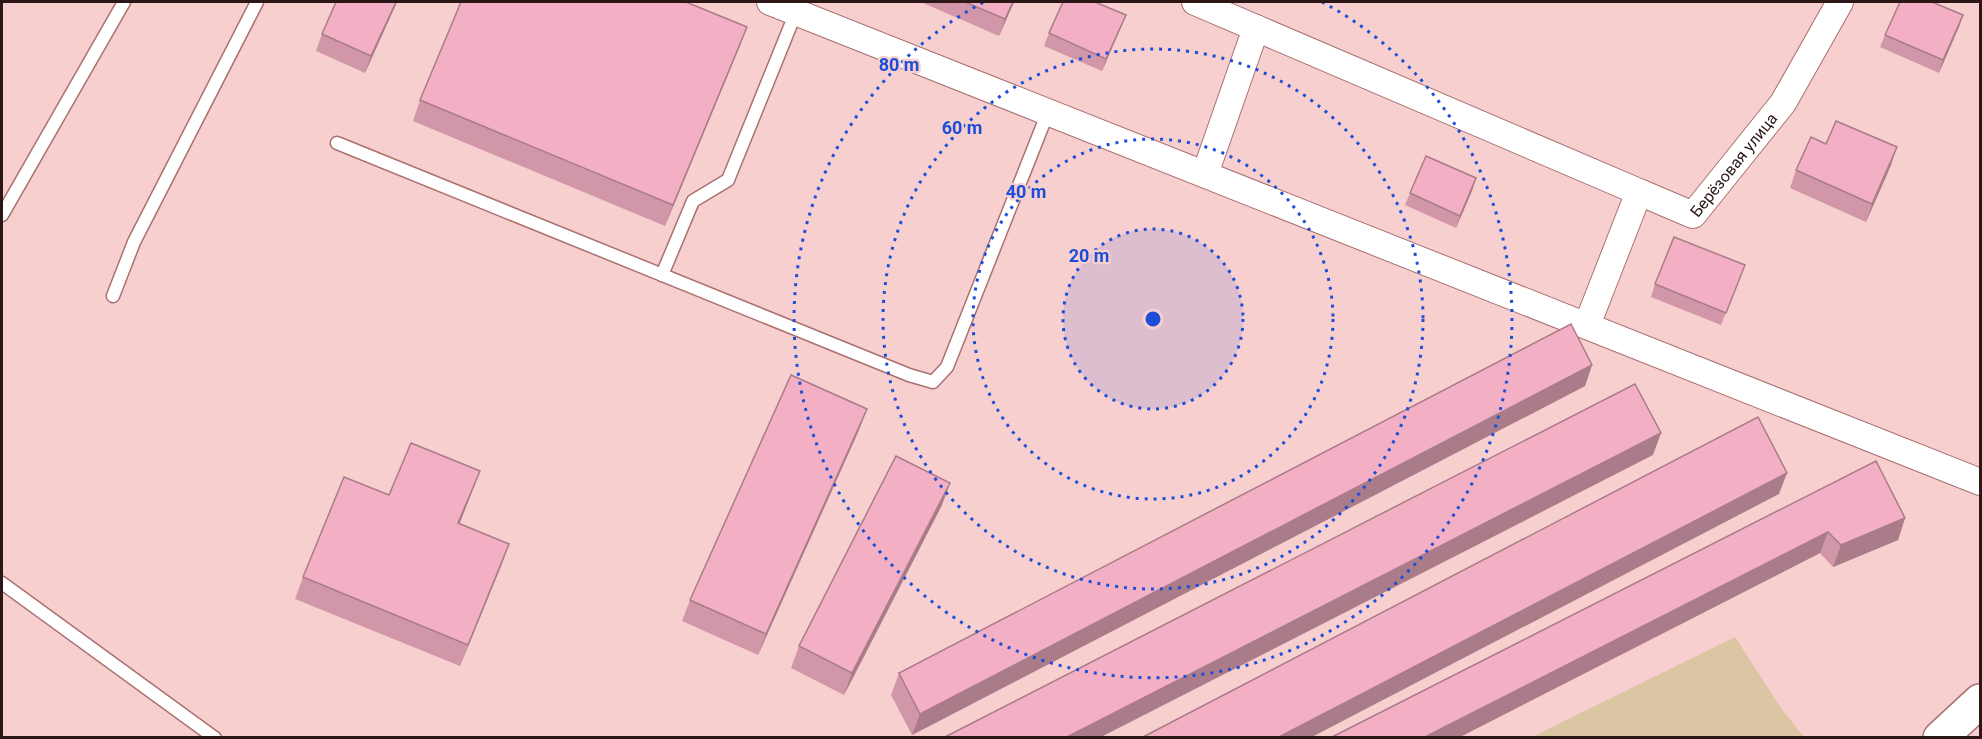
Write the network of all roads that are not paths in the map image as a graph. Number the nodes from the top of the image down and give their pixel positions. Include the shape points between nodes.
1 (124, 2) edge
2 (256, 2) edge
3 (770, 2) edge
4 (1195, 2) edge
5 (1840, 2) edge
6 (796, 12) junction
7 (1256, 28) junction
8 (1048, 112) junction
9 (337, 143) dead end
10 (1205, 174) junction
11 (1639, 192) junction
12 (2, 215) edge
13 (662, 275) junction
14 (113, 296) dead end
15 (1587, 325) junction
16 (1980, 482) edge
17 (2, 583) edge
18 (1980, 701) edge
19 (215, 738) edge
20 (1940, 738) edge

1 - 12 lane
2 - 14 lane via 134,242
3 - 6 street
4 - 7 street
5 - 11 street, Берёзовая улица via 1783,103 1693,215
6 - 8 street
6 - 13 lane via 728,180 693,201
7 - 10 street
7 - 11 street
8 - 10 street
8 - 13 lane via 947,368 933,382
9 - 13 lane
10 - 15 street
11 - 15 street
15 - 16 street
17 - 19 lane
18 - 20 highway

